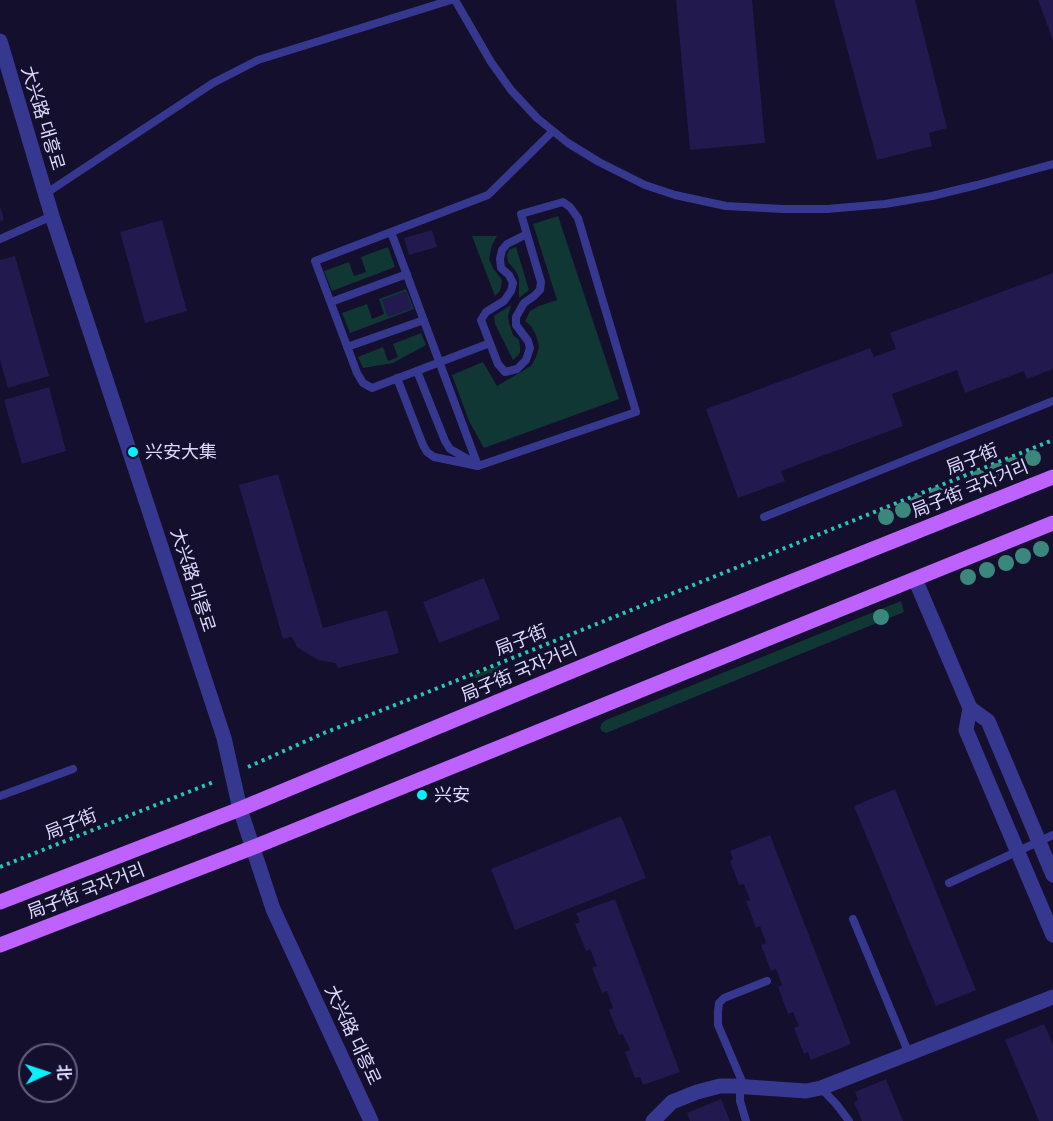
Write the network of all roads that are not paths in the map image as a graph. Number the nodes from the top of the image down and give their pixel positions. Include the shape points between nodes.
1 (453, 0) edge
2 (0, 41) edge
3 (553, 131) junction
4 (1053, 164) edge
5 (45, 194) junction
6 (52, 216) junction
7 (392, 232) junction
8 (527, 234) junction
9 (0, 238) edge
10 (407, 274) junction
11 (331, 302) junction
12 (424, 320) junction
13 (490, 343) junction
14 (347, 348) junction
15 (440, 362) junction
16 (417, 371) junction
17 (397, 378) junction
18 (1053, 400) edge
19 (478, 466) junction
20 (1053, 477) edge
21 (764, 517) dead end
22 (1053, 523) edge
23 (915, 579) junction
24 (969, 708) junction
25 (73, 769) dead end
26 (0, 796) edge
27 (240, 809) junction
28 (1046, 838) edge
29 (254, 847) junction
30 (1017, 851) junction
31 (1053, 875) edge
32 (949, 883) dead end
33 (0, 901) edge
34 (853, 919) dead end
35 (1053, 936) edge
36 (0, 945) edge
37 (767, 981) dead end
38 (1053, 997) edge
39 (909, 1054) junction
40 (742, 1086) junction
41 (821, 1088) junction
42 (371, 1121) edge
43 (653, 1121) edge
44 (746, 1121) edge
45 (849, 1121) edge

1 - 3 lane via 511,90
1 - 5 lane via 258,60 213,83
2 - 5 street, 大兴路 대흥로
3 - 4 lane via 599,162 645,185 726,206 827,209 885,204 932,196
3 - 7 lane via 488,195
5 - 6 street, 大兴路 대흥로
6 - 9 lane
6 - 27 street, 大兴路 대흥로 via 224,738
7 - 10 lane
7 - 11 lane via 315,261
8 - 13 lane via 502,250 501,268 513,283 504,301 481,320
8 - 13 lane via 541,282 540,290 516,316 516,325 530,348 526,360 517,369 505,372
8 - 19 lane via 521,214 563,202 578,218 636,412
10 - 11 lane
10 - 12 lane
11 - 14 lane
12 - 14 lane
12 - 15 lane
13 - 15 lane
14 - 17 lane via 363,383 372,388
15 - 16 lane
15 - 19 lane
16 - 17 lane
16 - 19 lane via 450,449
17 - 19 lane via 427,452
18 - 21 lane
20 - 27 main road, 局子街 국자거리
22 - 23 main road, 局子街 국자거리
23 - 24 street
23 - 29 main road, 局子街 국자거리
24 - 28 street via 988,721
24 - 30 street via 966,730
25 - 26 lane
27 - 29 street, 大兴路 대흥로
27 - 33 main road, 局子街 국자거리
28 - 30 lane
28 - 31 street
29 - 36 main road, 局子街 국자거리
29 - 42 street, 大兴路 대흥로 via 273,909
30 - 32 lane
30 - 35 street
34 - 39 lane
37 - 40 lane via 719,1003 718,1024
38 - 39 street
39 - 41 street
40 - 41 street
40 - 43 street via 697,1092 672,1102
40 - 44 lane via 740,1101
41 - 45 lane

